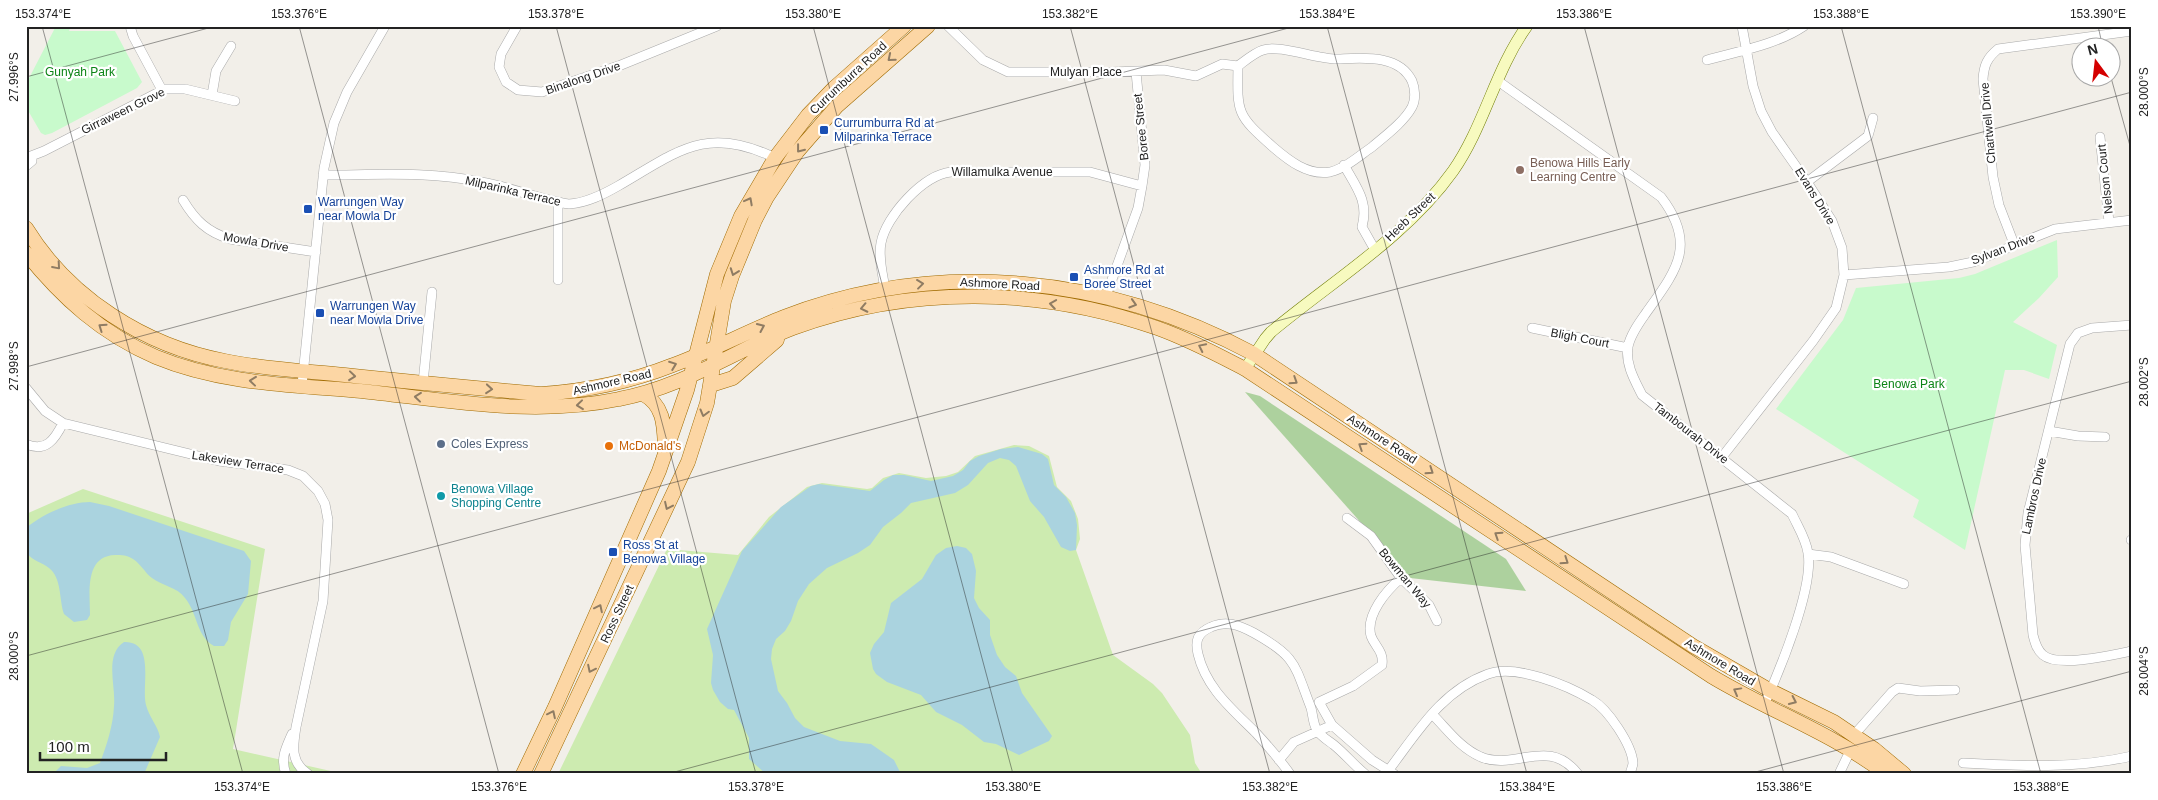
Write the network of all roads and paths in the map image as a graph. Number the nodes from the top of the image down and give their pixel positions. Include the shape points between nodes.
1 (130, 26) edge
2 (385, 26) edge
3 (518, 26) edge
4 (717, 26) edge
5 (904, 26) edge
6 (928, 26) edge
7 (948, 26) edge
8 (1527, 26) edge
9 (1742, 26) edge
10 (1804, 26) edge
11 (2132, 31) edge
12 (231, 46) dead end
13 (1746, 49) junction
14 (1707, 60) dead end
15 (1238, 66) junction
16 (1136, 72) junction
17 (1498, 82) junction
18 (162, 90) junction
19 (212, 96) junction
20 (235, 101) dead end
21 (1873, 118) dead end
22 (2100, 137) dead end
23 (775, 158) junction
24 (28, 163) edge
25 (1344, 165) junction
26 (323, 175) junction
27 (1808, 182) junction
28 (1142, 186) junction
29 (183, 200) dead end
30 (558, 202) junction
31 (2132, 220) edge
32 (2110, 222) junction
33 (26, 228) edge
34 (2014, 244) junction
35 (1375, 250) junction
36 (316, 252) junction
37 (26, 253) edge
38 (1844, 276) junction
39 (558, 280) dead end
40 (886, 290) junction
41 (432, 292) dead end
42 (1106, 296) junction
43 (2132, 325) edge
44 (1532, 328) dead end
45 (792, 329) junction
46 (716, 347) junction
47 (1628, 348) junction
48 (1254, 354) junction
49 (696, 356) junction
50 (714, 365) junction
51 (1245, 369) junction
52 (304, 370) junction
53 (691, 377) junction
54 (423, 383) junction
55 (710, 385) junction
56 (302, 386) junction
57 (26, 388) edge
58 (643, 394) junction
59 (63, 424) junction
60 (2049, 431) junction
61 (2105, 437) dead end
62 (26, 444) edge
63 (665, 457) junction
64 (1722, 457) junction
65 (1347, 518) dead end
66 (1808, 554) junction
67 (1402, 578) junction
68 (1904, 584) dead end
69 (1437, 621) dead end
70 (2132, 651) edge
71 (1955, 690) dead end
72 (1771, 691) junction
73 (1764, 705) junction
74 (1432, 714) junction
75 (1332, 725) junction
76 (296, 727) junction
77 (1317, 731) junction
78 (1854, 735) junction
79 (1851, 749) junction
80 (283, 755) junction
81 (294, 755) junction
82 (2132, 756) edge
83 (1280, 760) junction
84 (1963, 763) dead end
85 (1391, 772) edge
86 (286, 774) edge
87 (308, 774) edge
88 (523, 774) edge
89 (541, 774) edge
90 (1290, 774) edge
91 (1365, 774) edge
92 (1578, 774) edge
93 (1630, 774) edge
94 (1839, 774) edge
95 (1886, 774) edge
96 (1904, 774) edge

1 - 18 street
2 - 26 street via 347,92 334,123
3 - 4 street, Binalong Drive via 501,54 499,67 506,82 518,90 542,92 621,65
5 - 23 main road, Currumburra Road via 822,100
6 -> 46 main road, Currumburra Road via 837,106 778,180 755,220 732,276
7 - 16 street, Mulyan Place via 983,60 1008,72
8 - 17 street, Heeb Street
9 - 13 street, Evans Drive
10 - 13 street via 1791,34
11 - 34 street, Chartwell Drive via 1998,49 1990,55 1984,66 1983,79 1992,177
12 - 19 street via 216,71
13 - 14 street
13 - 27 street, Evans Drive via 1761,111
15 - 16 street, Mulyan Place via 1222,64 1196,76 1164,70
15 - 25 street via 1237,100 1250,127 1298,166 1314,172 1330,172
15 - 25 street via 1265,49 1329,60 1379,58 1408,73 1415,88 1413,106 1379,141
16 - 28 street, Boree Street via 1145,166
17 - 35 street, Heeb Street via 1452,172 1411,218
17 - 47 street, Tambourah Drive via 1661,197 1672,212 1680,236 1680,256 1673,275 1636,326
18 - 19 street, Girraween Grove via 177,88
18 - 24 street, Girraween Grove via 44,151
19 - 20 street, Girraween Grove
21 - 27 street via 1868,136
22 - 32 street, Nelson Court
23 - 30 street, Milparinka Terrace via 738,144 695,145 679,150 599,197 569,204
49 -> 23 main road, Currumburra Road via 720,263 751,197
25 - 35 street via 1362,197 1366,214 1362,227
26 - 30 street, Milparinka Terrace via 441,175 483,182
26 - 36 street
27 - 38 street, Evans Drive via 1832,221 1842,248
28 - 40 street, Willamulka Avenue via 1090,172 951,172 936,176 905,202 884,232 880,250
28 - 42 street, Boree Street via 1138,208
29 - 36 street, Mowla Drive via 198,222 217,235
30 - 39 street
31 - 32 street, Sylvan Drive
32 - 34 street, Sylvan Drive via 2055,229
33 -> 52 main road, Ashmore Road via 88,298 120,321 160,342 224,361
34 - 38 street, Sylvan Drive via 1972,262 1950,267
35 - 48 street, Heeb Street via 1271,332
36 - 52 street
56 -> 37 main road, Ashmore Road via 226,378 155,356 113,335 80,311 51,284
38 - 64 street, Evans Drive via 1836,308
40 -> 42 main road, Ashmore Road via 928,283 983,282 1038,285
46 -> 40 main road, Ashmore Road via 805,310
41 - 54 street
42 -> 48 main road, Ashmore Road via 1196,325
43 - 60 street, Lambros Drive via 2092,328 2078,333 2070,344
44 - 47 street, Bligh Court
45 - 50 main road, Ashmore Road
51 -> 45 main road, Ashmore Road via 1197,344 1101,311 1004,298 964,296 904,301 840,313
45 - 55 main road via 736,376
46 - 49 main road, Ashmore Road
46 - 50 main road, Currumburra Road
47 - 64 street, Tambourah Drive via 1630,371 1642,395
48 - 51 street, Heeb Street
48 -> 72 main road, Ashmore Road via 1693,646
49 - 53 main road, Currumburra Road
54 -> 49 main road, Ashmore Road via 541,394 570,392 651,373
50 - 53 main road, Ashmore Road
50 - 55 main road, Ross Street
73 -> 51 main road, Ashmore Road via 1711,676
52 -> 54 main road, Ashmore Road
52 - 56 street
53 - 58 main road, Ashmore Road
53 - 63 main road, Ross Street
55 -> 89 main road, Ross Street via 696,440 682,475
58 -> 56 main road, Ashmore Road via 595,404 528,408
57 - 59 street, Lakeview Terrace via 45,411
58 - 63 main road via 662,414
59 - 62 street via 48,444 38,447
59 - 76 street, Lakeview Terrace via 219,461 288,470 303,476 318,490 328,520 323,601
60 - 61 street
60 - 70 street, Lambros Drive via 2028,513 2025,545 2036,646 2044,657 2056,660 2095,658
88 -> 63 main road, Ross Street
64 - 66 street, Tambourah Drive via 1792,514
65 - 67 street, Bowman Way via 1371,536
66 - 68 street via 1831,557
66 - 72 street, Tambourah Drive via 1808,576 1802,603
67 - 69 street, Bowman Way via 1429,605
67 - 75 street via 1385,594 1371,620 1371,636 1381,652 1382,664 1353,686 1319,702
71 - 78 street via 1898,688
72 - 73 street, Tambourah Drive
72 -> 78 main road, Ashmore Road
73 - 79 main road, Ashmore Road
74 - 85 street
74 - 92 street via 1467,750 1482,757 1497,761 1545,754 1571,765
74 - 93 street via 1464,684 1490,673 1511,672 1555,682 1593,700 1606,713 1629,748 1633,764
75 - 77 street
75 - 85 street
76 - 80 street, Lakeview Terrace
76 - 81 street, Lakeview Terrace
77 - 83 street via 1294,742
77 - 83 street via 1299,674 1292,660 1273,643 1233,624 1223,623 1199,634 1197,649 1213,687
77 - 91 street
78 - 96 main road, Ashmore Road
79 - 94 street
79 - 95 main road, Ashmore Road
80 - 81 street
80 - 86 street
81 - 87 street via 298,765
82 - 84 street via 2082,764
83 - 90 street

